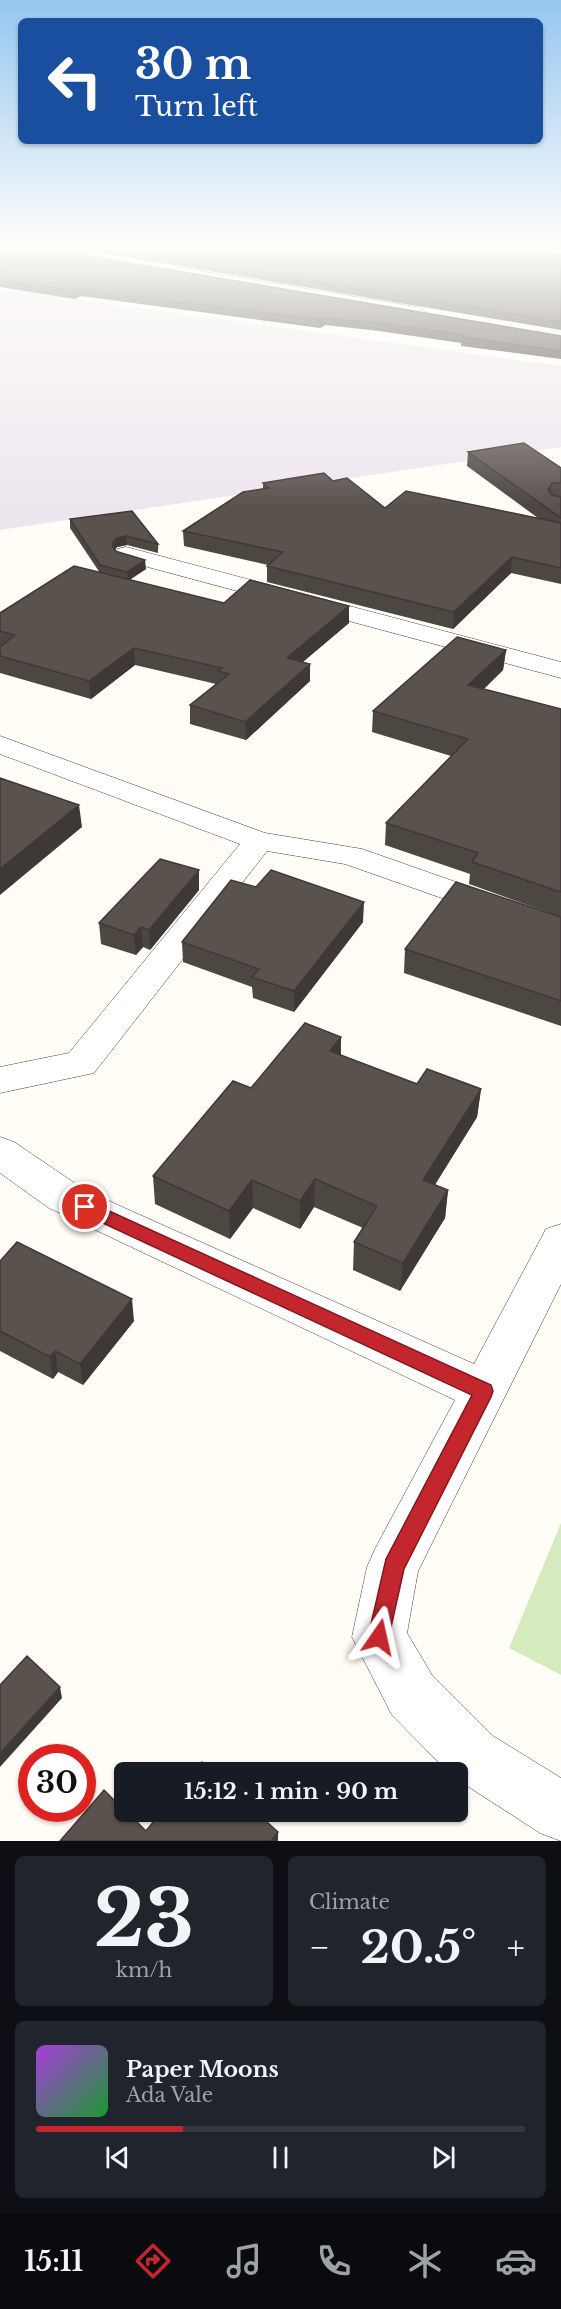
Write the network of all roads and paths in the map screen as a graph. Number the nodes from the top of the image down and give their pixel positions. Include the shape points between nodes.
1 (126, 554) edge
2 (561, 670) edge
3 (0, 744) edge
4 (259, 841) junction
5 (561, 930) edge
6 (0, 1080) edge
7 (0, 1152) edge
8 (561, 1241) edge
9 (484, 1391) junction
10 (561, 1812) edge

1 - 2 street
3 - 4 street
4 - 5 street via 351,856
4 - 6 street via 81,1064
7 - 9 street via 64,1197 105,1218
8 - 9 street
9 - 10 street via 393,1567 379,1637 412,1695 473,1756

